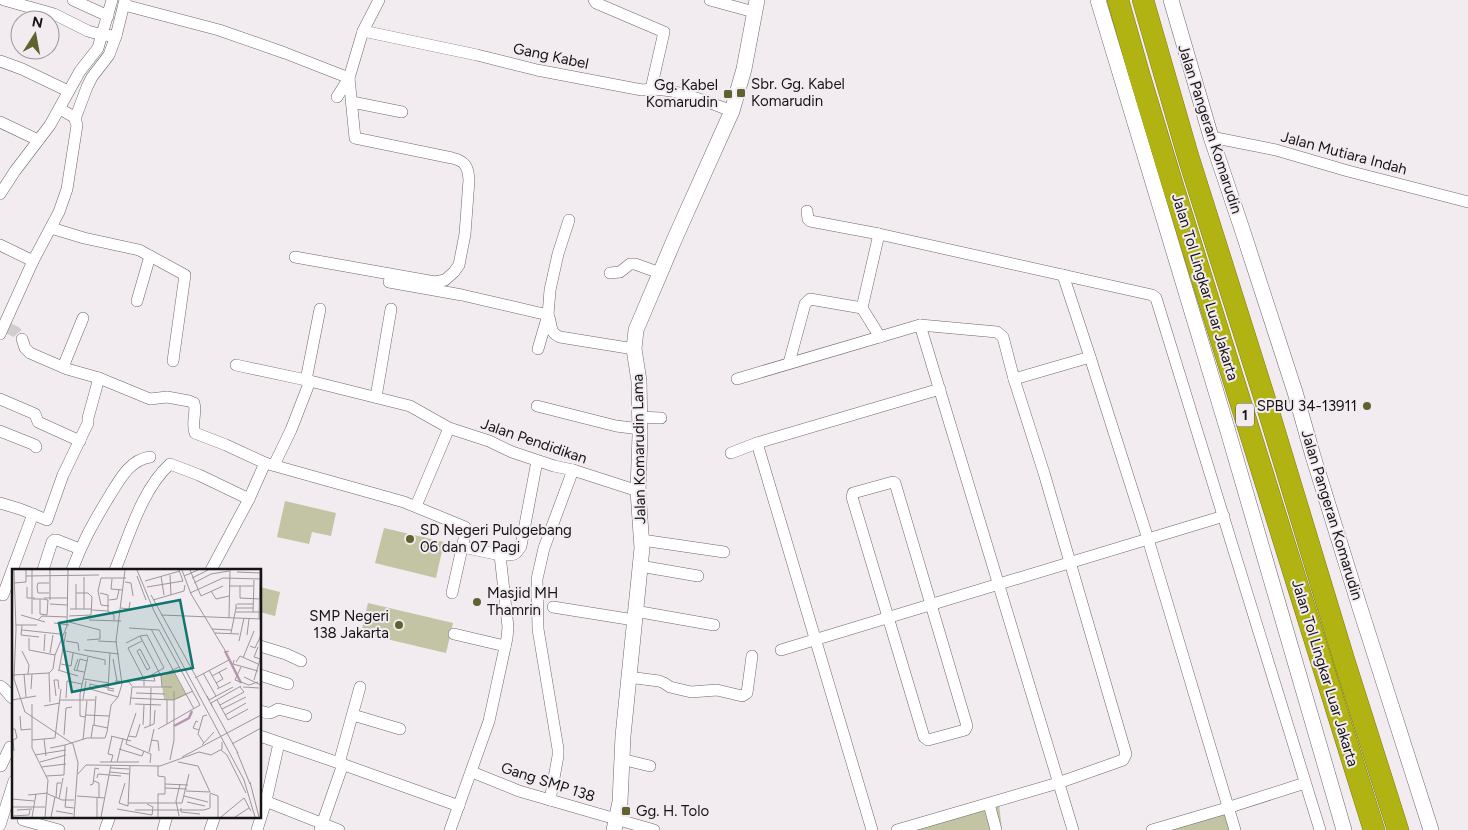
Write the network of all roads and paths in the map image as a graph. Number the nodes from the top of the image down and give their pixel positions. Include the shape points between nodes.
1 (4, 0) edge
2 (73, 0) edge
3 (112, 0) edge
4 (379, 0) edge
5 (594, 0) edge
6 (710, 0) edge
7 (1098, 0) edge
8 (1118, 0) edge
9 (1143, 0) edge
10 (1171, 0) edge
11 (125, 3) edge
12 (756, 6) edge
13 (108, 16) junction
14 (363, 30) junction
15 (102, 35) junction
16 (116, 36) junction
17 (0, 61) edge
18 (348, 78) junction
19 (651, 89) junction
20 (68, 91) junction
21 (337, 97) dead end
22 (352, 102) junction
23 (60, 109) junction
24 (732, 111) junction
25 (402, 112) dead end
26 (74, 118) junction
27 (0, 122) edge
28 (1210, 137) junction
29 (38, 140) junction
30 (0, 194) edge
31 (1468, 202) edge
32 (807, 210) dead end
33 (569, 220) dead end
34 (52, 228) junction
35 (879, 234) junction
36 (0, 245) edge
37 (150, 256) junction
38 (295, 258) dead end
39 (33, 261) junction
40 (304, 266) dead end
41 (610, 273) dead end
42 (660, 273) junction
43 (1063, 275) junction
44 (137, 301) dead end
45 (862, 308) junction
46 (320, 309) dead end
47 (391, 309) dead end
48 (548, 315) junction
49 (83, 318) dead end
50 (920, 325) junction
51 (4, 329) edge
52 (880, 336) junction
53 (22, 339) tunnel mouth
54 (538, 349) dead end
55 (634, 349) junction
56 (1090, 357) junction
57 (173, 361) dead end
58 (789, 363) junction
59 (236, 366) dead end
60 (63, 367) junction
61 (99, 378) junction
62 (736, 379) dead end
63 (1014, 379) junction
64 (308, 381) junction
65 (940, 389) junction
66 (376, 397) junction
67 (0, 399) edge
68 (536, 406) dead end
69 (661, 418) dead end
70 (640, 423) junction
71 (449, 428) junction
72 (0, 430) edge
73 (80, 441) junction
74 (757, 443) junction
75 (36, 447) dead end
76 (731, 453) dead end
77 (150, 458) dead end
78 (537, 460) junction
79 (270, 464) junction
80 (573, 470) junction
81 (638, 491) junction
82 (249, 499) junction
83 (0, 504) edge
84 (416, 506) junction
85 (33, 514) junction
86 (1224, 516) junction
87 (1148, 539) junction
88 (642, 540) junction
89 (463, 547) junction
90 (80, 549) junction
91 (724, 552) dead end
92 (500, 555) junction
93 (1070, 562) junction
94 (640, 566) junction
95 (43, 569) edge
96 (72, 569) edge
97 (115, 569) edge
98 (212, 569) edge
99 (698, 576) dead end
100 (998, 584) junction
101 (452, 594) dead end
102 (1, 595) edge
103 (930, 605) junction
104 (553, 607) dead end
105 (634, 616) junction
106 (888, 618) junction
107 (714, 625) dead end
108 (454, 634) dead end
109 (816, 639) junction
110 (261, 646) edge
111 (505, 646) junction
112 (781, 650) dead end
113 (752, 656) dead end
114 (301, 660) dead end
115 (261, 675) edge
116 (628, 677) junction
117 (288, 684) dead end
118 (0, 686) edge
119 (360, 687) dead end
120 (12, 699) edge
121 (261, 711) edge
122 (353, 715) junction
123 (306, 716) dead end
124 (400, 729) dead end
125 (261, 736) edge
126 (279, 743) junction
127 (10, 747) dead end
128 (621, 759) junction
129 (341, 763) junction
130 (650, 766) dead end
131 (0, 767) edge
132 (472, 772) junction
133 (1058, 783) junction
134 (1305, 783) junction
135 (12, 787) edge
136 (263, 800) edge
137 (550, 800) junction
138 (989, 804) junction
139 (459, 806) junction
140 (1227, 808) junction
141 (109, 818) edge
142 (214, 818) edge
143 (22, 822) edge
144 (0, 825) edge
145 (615, 825) edge
146 (321, 827) edge
147 (59, 830) edge
148 (105, 830) edge
149 (210, 830) edge
150 (339, 830) edge
151 (450, 830) edge
152 (654, 830) edge
153 (872, 830) edge
154 (896, 830) edge
155 (996, 830) edge
156 (1073, 830) edge
157 (1152, 830) edge
158 (1234, 830) edge
159 (1320, 830) edge
160 (1344, 830) edge
161 (1374, 830) edge
162 (1398, 830) edge
163 (1431, 830) edge

1 - 15 street via 54,14
2 - 13 street
3 - 13 street
4 - 14 street
5 - 19 street via 664,32
6 - 12 street
7 - 160 street
8 - 161 highway, Jalan Tol Lingkar Luar Jakarta / 1
9 - 162 highway, Jalan Tol Lingkar Luar Jakarta / 1 via 1188,156
10 - 28 street, Jalan Pangeran Komarudin
11 - 16 street
11 - 18 street via 245,39
12 - 24 street, Jalan Komarudin Lama
13 - 15 street
14 - 18 street
14 - 19 street, Gang Kabel via 537,70
15 - 16 street
15 - 20 street via 98,48
16 - 26 street via 109,55 92,77
17 - 20 street
18 - 21 street
18 - 22 street
19 - 24 street, Gang Kabel via 689,96
20 - 23 street
22 - 25 street
22 - 38 street via 355,138 461,160 465,164 469,180 459,265 445,280 435,282
23 - 26 street
23 - 29 street
24 - 42 street, Jalan Komarudin Lama
26 - 34 street via 77,129 67,189
27 - 29 street
28 - 31 street, Jalan Mutiara Indah via 1276,150
28 - 163 street, Jalan Pangeran Komarudin via 1295,392
29 - 30 street
32 - 35 street via 810,221
33 - 48 street via 550,290
34 - 37 street via 139,250
34 - 39 street
35 - 43 street
35 - 45 street
36 - 39 street
37 - 44 street
37 - 57 street via 185,275
39 - 51 street
40 - 48 street via 462,295
41 - 42 street via 620,272 632,264
42 - 55 street, Jalan Komarudin Lama via 637,324
43 - 56 street
43 - 86 street via 1156,298
45 - 52 street
45 - 58 street via 810,299 805,304
46 - 64 street
47 - 66 street
48 - 54 street
48 - 55 street via 552,332 560,337
49 - 60 street
50 - 52 street
50 - 63 street via 997,332 1003,337
50 - 65 street
52 - 58 street
53 - 60 street via 30,353
55 - 70 street, Jalan Komarudin Lama
56 - 63 street
56 - 87 street
58 - 62 street
59 - 64 street, Jalan Pendidikan
60 - 61 street
61 - 73 street
61 - 79 street via 150,399 190,400 196,408 192,427 195,433
63 - 93 street
64 - 66 street, Jalan Pendidikan
64 - 79 street via 291,430
65 - 74 street
65 - 100 street
66 - 71 street, Jalan Pendidikan via 414,407
67 - 73 street via 35,414 38,422
68 - 70 street via 608,424
69 - 70 street
70 - 81 street, Jalan Komarudin Lama
71 - 78 street, Jalan Pendidikan
71 - 84 street
72 - 75 street
73 - 85 street via 63,475 47,520
74 - 76 street
74 - 109 street
77 - 90 street via 141,459 120,479
78 - 80 street, Jalan Pendidikan
78 - 92 street via 521,546 513,555
79 - 82 street
79 - 84 street
80 - 81 street, Jalan Pendidikan
80 - 137 street via 536,579 538,629 558,749
81 - 88 street, Jalan Komarudin Lama
82 - 97 street via 170,464 162,471 142,505
82 - 98 street
83 - 85 street
84 - 89 street via 465,527
85 - 102 street
86 - 87 street
86 - 134 street
87 - 93 street
87 - 140 street
88 - 91 street
88 - 94 street, Jalan Komarudin Lama
89 - 92 street
89 - 101 street
90 - 95 street via 54,540
90 - 96 street
92 - 111 street via 508,627
93 - 100 street
93 - 133 street via 1126,754 1123,760
94 - 99 street
94 - 105 street, Jalan Komarudin Lama
100 - 103 street
100 - 133 street
103 - 106 street
103 - 106 street via 967,726 965,730 925,739
103 - 106 street via 895,483 853,493
104 - 105 street
105 - 107 street via 686,619
105 - 116 street, Jalan Komarudin Lama
106 - 109 street
108 - 111 street
109 - 112 street
109 - 153 street
110 - 114 street
111 - 132 street via 489,721
113 - 116 street via 747,693 742,696 717,690 691,692 658,681
115 - 117 street
116 - 128 street, Jalan Komarudin Lama
118 - 120 street
119 - 122 street
121 - 123 street via 269,714 278,709
122 - 124 street
122 - 129 street
125 - 126 street
126 - 129 street
126 - 136 street
127 - 131 street
128 - 130 street
128 - 145 street, Jalan Komarudin Lama via 620,802
129 - 139 street
129 - 146 street
132 - 137 street, Gang SMP 138
132 - 139 street
133 - 138 street
133 - 156 street
134 - 140 street
134 - 159 street
135 - 144 street
136 - 146 street
137 - 145 street, Gang SMP 138
138 - 154 street
138 - 155 street
139 - 151 street
140 - 157 street
140 - 158 street
141 - 148 street
142 - 149 street
143 - 147 street
145 - 152 street, Gang SMP 138
146 - 150 street

